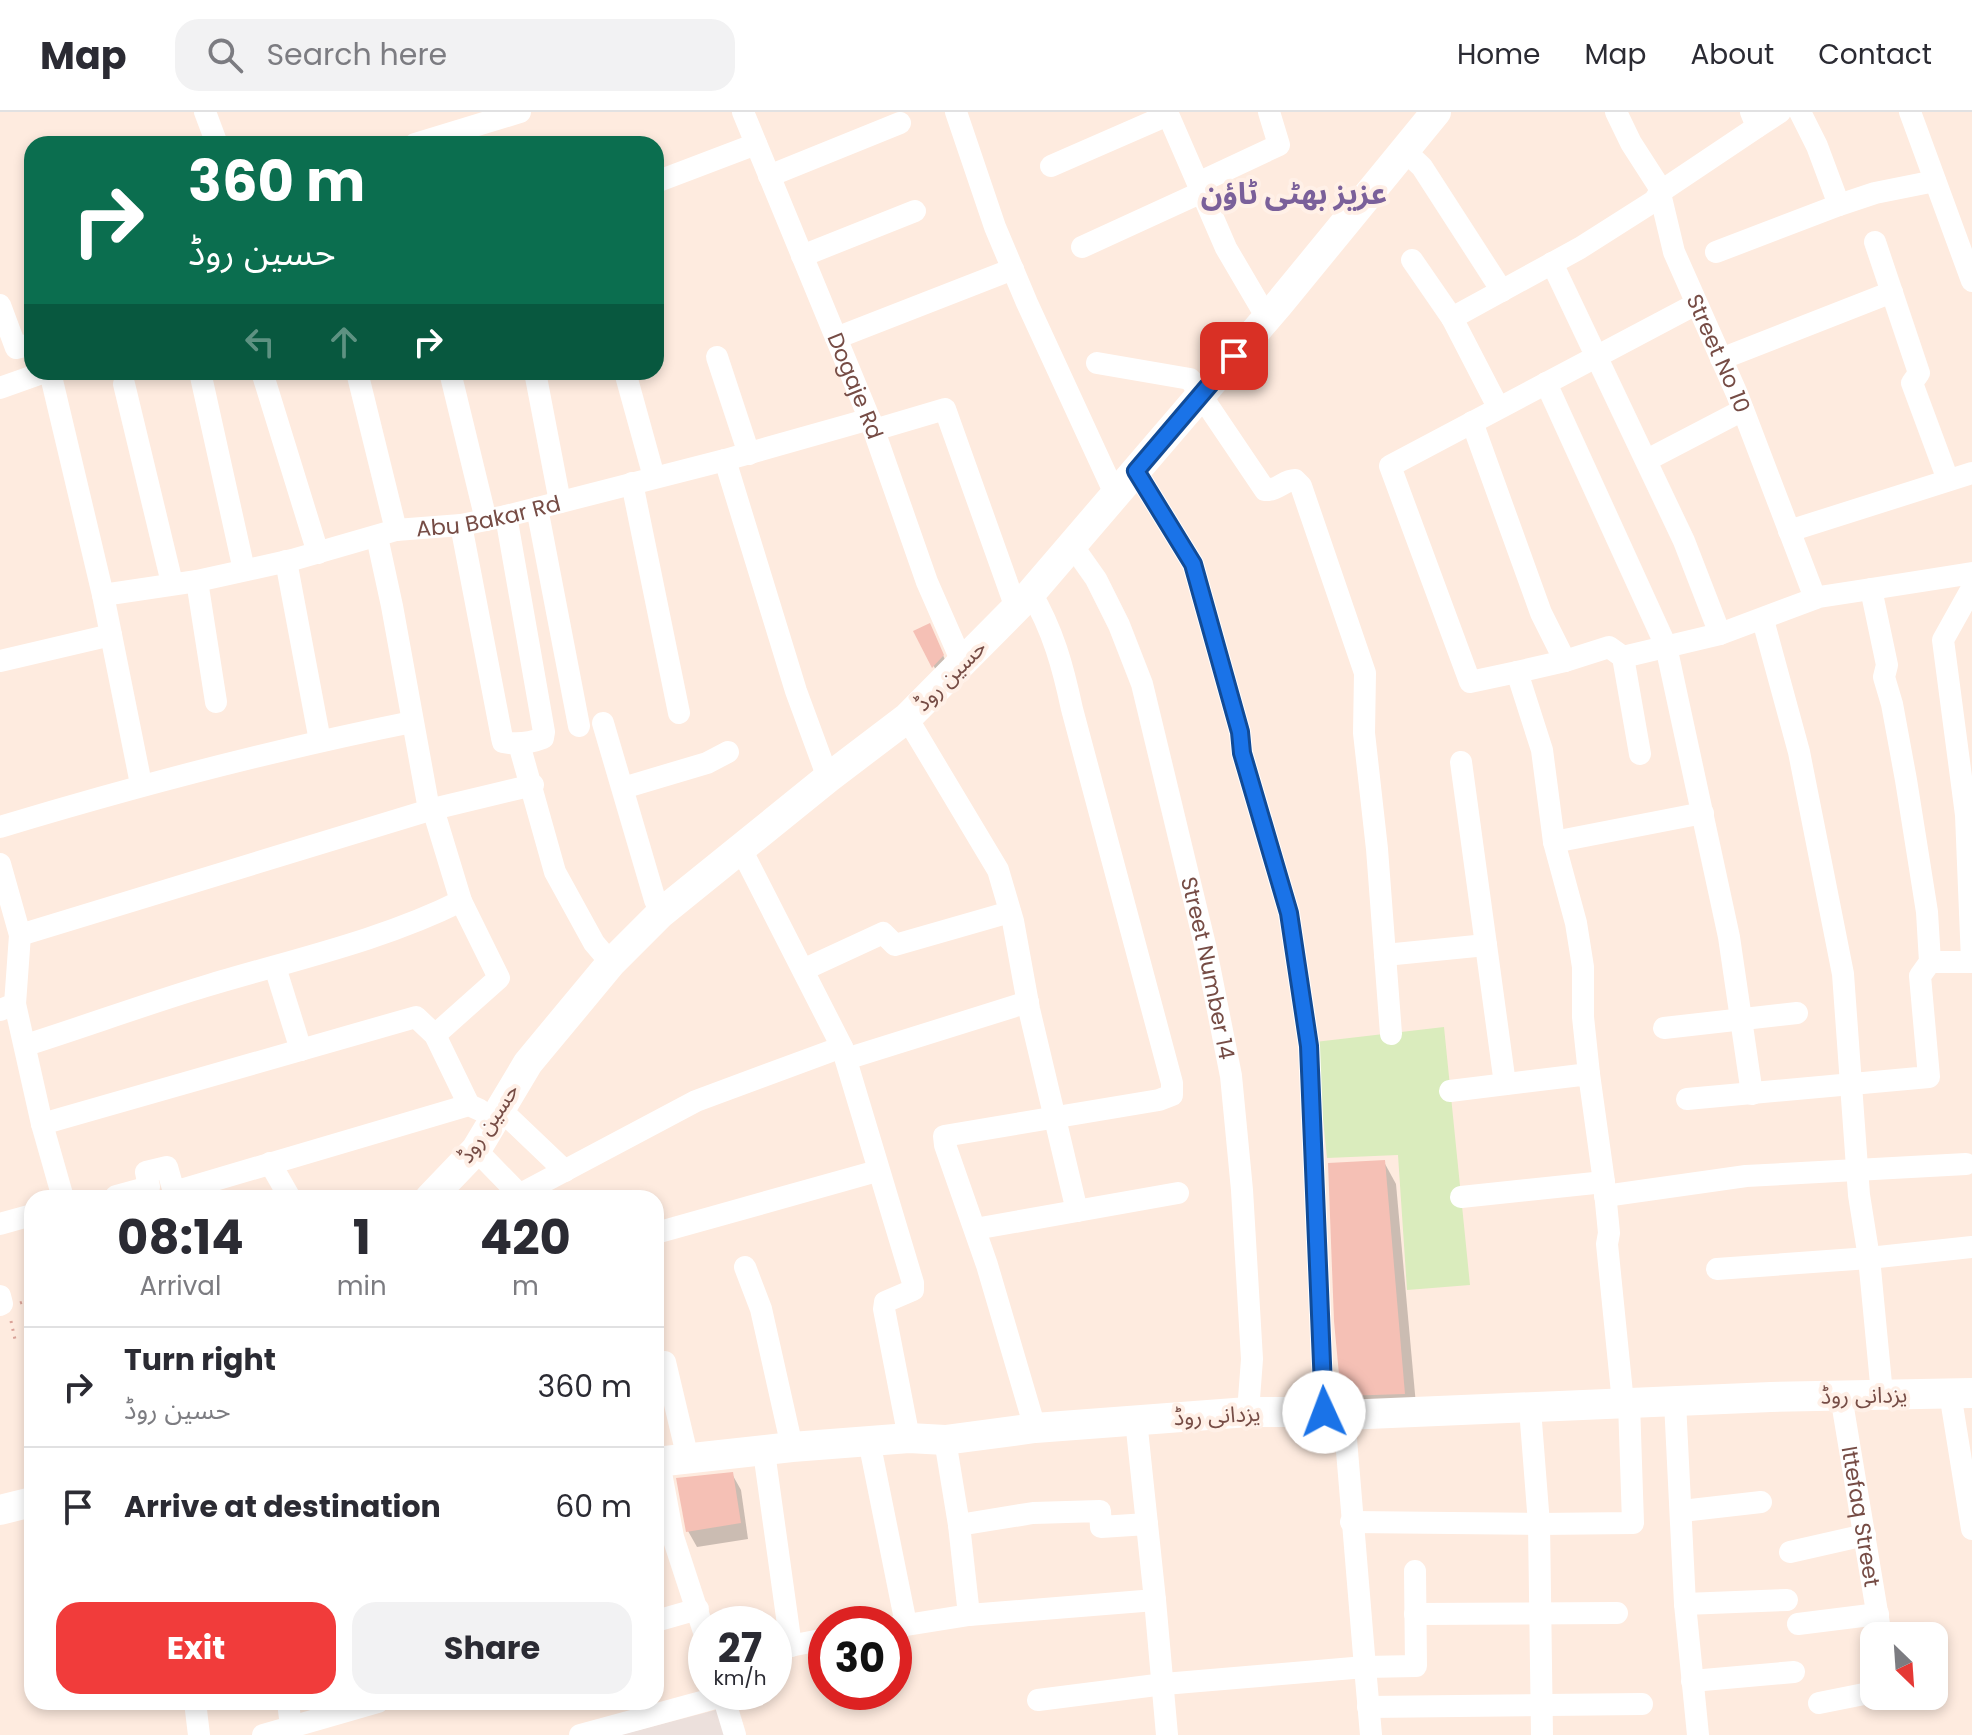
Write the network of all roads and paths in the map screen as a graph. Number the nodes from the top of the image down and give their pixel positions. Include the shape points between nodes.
1 (205, 112) edge
2 (520, 112) edge
3 (743, 112) edge
4 (956, 112) edge
5 (1269, 112) edge
6 (1616, 112) edge
7 (1780, 112) edge
8 (1800, 112) edge
9 (1910, 112) edge
10 (1168, 113) edge
11 (1427, 116) edge
12 (1754, 120) edge
13 (460, 121) edge
14 (900, 123) dead end
15 (214, 136) edge
16 (431, 136) edge
17 (756, 144) junction
18 (1404, 150) junction
19 (1051, 166) dead end
20 (769, 176) junction
21 (664, 179) edge
22 (1935, 181) junction
23 (1200, 188) junction
24 (1660, 192) junction
25 (1839, 205) junction
26 (915, 211) dead end
27 (1875, 242) dead end
28 (1082, 247) dead end
29 (1716, 252) dead end
30 (802, 256) junction
31 (1412, 260) dead end
32 (1552, 263) junction
33 (1013, 269) junction
34 (1972, 281) edge
35 (1502, 291) junction
36 (1892, 292) junction
37 (1696, 304) junction
38 (0, 305) edge
39 (1267, 318) junction
40 (1452, 318) junction
41 (836, 338) junction
42 (24, 346) edge
43 (717, 357) dead end
44 (1596, 357) junction
45 (1721, 359) junction
46 (1097, 363) dead end
47 (24, 380) edge
48 (50, 380) edge
49 (202, 380) edge
50 (264, 380) edge
51 (358, 380) edge
52 (453, 380) edge
53 (537, 380) edge
54 (627, 380) edge
55 (1546, 383) junction
56 (124, 384) dead end
57 (0, 388) edge
58 (1201, 394) junction
59 (1498, 407) junction
60 (1743, 410) junction
61 (1472, 422) junction
62 (872, 425) junction
63 (749, 454) junction
64 (725, 460) junction
65 (1647, 460) junction
66 (1136, 471) junction
67 (1972, 473) edge
68 (654, 477) junction
69 (1948, 480) junction
70 (632, 483) junction
71 (1115, 494) junction
72 (560, 502) junction
73 (537, 508) junction
74 (496, 518) junction
75 (461, 525) junction
76 (1789, 531) junction
77 (386, 534) junction
78 (1072, 545) junction
79 (318, 553) junction
80 (286, 561) junction
81 (244, 570) junction
82 (1972, 573) edge
83 (197, 581) junction
84 (172, 583) junction
85 (1972, 588) edge
86 (1871, 589) junction
87 (103, 595) junction
88 (1815, 598) junction
89 (1024, 600) junction
90 (1763, 620) junction
91 (1720, 634) junction
92 (111, 635) junction
93 (1666, 646) junction
94 (1623, 657) junction
95 (0, 661) edge
96 (1565, 661) junction
97 (962, 662) junction
98 (1517, 672) junction
99 (216, 702) dead end
100 (679, 713) dead end
101 (907, 718) junction
102 (412, 722) junction
103 (603, 723) dead end
104 (579, 726) dead end
105 (320, 741) junction
106 (519, 744) junction
107 (728, 752) dead end
108 (1640, 754) dead end
109 (1461, 762) dead end
110 (828, 778) junction
111 (141, 784) junction
112 (533, 785) junction
113 (623, 788) junction
114 (433, 809) junction
115 (1703, 813) junction
116 (0, 827) edge
117 (1554, 842) junction
118 (741, 849) junction
119 (0, 864) edge
120 (461, 901) junction
121 (1010, 912) junction
122 (661, 913) junction
123 (20, 935) junction
124 (1486, 945) junction
125 (1385, 955) junction
126 (1972, 961) edge
127 (1930, 962) junction
128 (611, 963) junction
129 (275, 967) junction
130 (805, 969) junction
131 (1028, 1002) junction
132 (8, 1007) edge
133 (1797, 1013) dead end
134 (1741, 1020) junction
135 (1664, 1028) dead end
136 (1391, 1034) dead end
137 (435, 1035) junction
138 (26, 1045) junction
139 (301, 1050) junction
140 (844, 1053) junction
141 (1589, 1074) junction
142 (1505, 1084) junction
143 (1851, 1085) junction
144 (1450, 1091) dead end
145 (1752, 1094) junction
146 (1687, 1099) dead end
147 (488, 1110) junction
148 (1054, 1117) junction
149 (42, 1124) junction
150 (476, 1150) junction
151 (270, 1163) junction
152 (1966, 1164) dead end
153 (565, 1171) junction
154 (877, 1171) junction
155 (1858, 1171) junction
156 (1604, 1189) junction
157 (61, 1190) edge
158 (138, 1190) edge
159 (173, 1190) edge
160 (181, 1190) edge
161 (285, 1190) edge
162 (438, 1190) edge
163 (514, 1190) edge
164 (531, 1190) edge
165 (1178, 1193) dead end
166 (1461, 1197) dead end
167 (1077, 1211) junction
168 (24, 1217) edge
169 (0, 1224) edge
170 (975, 1229) junction
171 (664, 1231) edge
172 (1972, 1247) edge
173 (1869, 1258) junction
174 (745, 1267) dead end
175 (1717, 1269) dead end
176 (0, 1296) edge
177 (0, 1305) edge
178 (665, 1362) dead end
179 (1961, 1393) edge
180 (1882, 1394) junction
181 (1841, 1396) junction
182 (1675, 1402) junction
183 (1626, 1403) junction
184 (1530, 1409) junction
185 (1248, 1412) junction
186 (1334, 1414) junction
187 (1136, 1420) junction
188 (1035, 1428) junction
189 (909, 1438) junction
190 (945, 1440) junction
191 (869, 1441) junction
192 (778, 1449) junction
193 (668, 1461) edge
194 (1761, 1502) dead end
195 (24, 1504) edge
196 (0, 1510) edge
197 (1682, 1511) junction
198 (1351, 1522) junction
199 (1147, 1524) junction
200 (1539, 1524) junction
201 (959, 1525) junction
202 (1972, 1529) edge
203 (1865, 1535) junction
204 (1790, 1552) dead end
205 (1415, 1571) dead end
206 (1155, 1600) junction
207 (1787, 1600) dead end
208 (1685, 1604) junction
209 (697, 1606) edge
210 (781, 1606) edge
211 (897, 1606) edge
212 (688, 1612) edge
213 (1540, 1612) junction
214 (1617, 1613) dead end
215 (1415, 1614) junction
216 (969, 1615) junction
217 (664, 1619) edge
218 (1879, 1622) edge
219 (912, 1624) edge
220 (1798, 1624) dead end
221 (1860, 1625) edge
222 (1365, 1667) junction
223 (1794, 1672) dead end
224 (1692, 1681) junction
225 (1164, 1684) junction
226 (1860, 1695) edge
227 (1038, 1700) dead end
228 (1819, 1703) dead end
229 (688, 1704) edge
230 (1642, 1704) dead end
231 (1541, 1706) junction
232 (1368, 1707) junction
233 (196, 1710) edge
234 (289, 1710) edge
235 (350, 1710) edge
236 (728, 1710) edge
237 (291, 1727) junction
238 (199, 1735) edge
239 (263, 1735) edge
240 (580, 1735) edge
241 (735, 1735) edge
242 (1167, 1735) edge
243 (1371, 1735) edge
244 (1542, 1735) edge
245 (1698, 1735) edge

1 - 15 street
2 - 13 street
3 - 17 street, Dogaje Rd
4 - 33 street
5 - 23 street via 1279,145
6 - 24 street, Street No 10
7 - 12 street
8 - 25 street
9 - 22 street
10 - 19 street
10 - 23 street
11 - 18 street, حسین روڈ
12 - 24 street
13 - 16 street
14 - 20 street
17 - 20 street, Dogaje Rd
17 - 21 street
18 - 35 street via 1422,167
18 - 39 street, حسین روڈ
20 - 30 street, Dogaje Rd
22 - 25 street
22 - 34 street
23 - 28 street
23 - 39 street via 1226,248
24 - 32 street via 1654,201
24 - 37 street, Street No 10 via 1674,252
25 - 29 street
26 - 30 street
27 - 36 street
30 - 41 street, Dogaje Rd
31 - 40 street
32 - 35 street
32 - 44 street
33 - 41 street
33 - 71 street
35 - 40 street
36 - 45 street
36 - 69 street via 1919,373 1912,383
37 - 44 street
37 - 45 street, Street No 10
38 - 42 street via 16,348
39 - 58 street, حسین روڈ
40 - 59 street
41 - 62 street, Dogaje Rd
43 - 63 street
44 - 55 street
44 - 65 street
45 - 60 street, Street No 10
46 - 58 street via 1185,377
47 - 57 street
48 - 87 street
49 - 81 street
50 - 79 street
51 - 77 street
52 - 74 street
53 - 72 street
54 - 68 street
55 - 59 street
55 - 93 street
56 - 84 street
58 - 66 street, حسین روڈ
58 - 125 street via 1265,490 1289,480 1301,486 1365,673 1364,733
59 - 61 street
60 - 65 street
60 - 76 street, Street No 10
61 - 96 street via 1541,613
61 - 98 street via 1398,460 1390,466 1391,474 1470,682
62 - 63 street, Abu Bakar Rd
62 - 89 street, Abu Bakar Rd via 945,409
62 - 97 street, Dogaje Rd via 927,582
63 - 64 street, Abu Bakar Rd
64 - 68 street, Abu Bakar Rd
64 - 110 street
65 - 91 street
66 - 71 street, حسین روڈ
66 - 186 street via 1193,564 1289,913 1309,1046
67 - 69 street
68 - 70 street, Abu Bakar Rd
69 - 76 street
70 - 72 street, Abu Bakar Rd
70 - 100 street
71 - 78 street, حسین روڈ
72 - 73 street, Abu Bakar Rd
73 - 74 street, Abu Bakar Rd
73 - 104 street
74 - 75 street, Abu Bakar Rd
74 - 106 street via 544,732 543,738
75 - 77 street, Abu Bakar Rd
75 - 106 street via 503,742
76 - 88 street, Street No 10
77 - 79 street, Abu Bakar Rd
77 - 102 street
78 - 89 street, حسین روڈ
78 - 185 street, Street Number 14 via 1096,579 1142,684 1205,945 1231,1076 1238,1147 1252,1359
79 - 80 street, Abu Bakar Rd
80 - 81 street, Abu Bakar Rd
80 - 105 street
81 - 83 street, Abu Bakar Rd
82 - 86 street
83 - 84 street, Abu Bakar Rd
83 - 99 street
84 - 87 street, Abu Bakar Rd
85 - 126 street via 1943,640 1966,815
86 - 88 street
86 - 127 street via 1927,912
87 - 92 street
88 - 90 street
89 - 97 street, حسین روڈ
89 - 148 street via 1046,619 1061,656 1172,1083 1172,1095 1159,1100
90 - 91 street
90 - 143 street via 1799,752 1829,900 1843,974
91 - 93 street
92 - 95 street
92 - 111 street
93 - 94 street
93 - 115 street
94 - 96 street via 1609,647
94 - 108 street
96 - 98 street
97 - 101 street, حسین روڈ
98 - 117 street via 1542,750
101 - 110 street, حسین روڈ
101 - 121 street via 998,870
102 - 105 street
102 - 114 street
103 - 113 street
105 - 111 street
106 - 112 street
107 - 113 street
109 - 124 street
110 - 118 street, حسین روڈ
111 - 116 street
112 - 114 street
112 - 128 street via 555,872
113 - 122 street
114 - 120 street
114 - 123 street
115 - 117 street
115 - 134 street
117 - 141 street via 1583,967
118 - 122 street, حسین روڈ
118 - 130 street
119 - 123 street
120 - 129 street via 424,919
120 - 137 street via 499,978
121 - 130 street via 895,945 883,933
121 - 131 street
122 - 128 street, حسین روڈ
123 - 132 street
124 - 125 street
124 - 142 street
125 - 136 street
126 - 127 street
127 - 143 street via 1920,976 1929,1077
128 - 147 street, حسین روڈ
129 - 138 street
129 - 139 street
130 - 140 street
131 - 140 street
131 - 148 street
132 - 138 street
133 - 134 street
134 - 135 street
134 - 145 street
137 - 139 street via 416,1017
137 - 147 street
138 - 149 street
139 - 149 street
140 - 153 street via 696,1101
140 - 154 street
141 - 142 street
141 - 156 street
142 - 144 street
143 - 145 street
143 - 155 street
145 - 146 street
147 - 150 street, حسین روڈ
147 - 151 street
147 - 153 street
148 - 167 street
148 - 170 street via 944,1136
149 - 157 street
150 - 162 street, حسین روڈ
150 - 163 street
151 - 160 street
151 - 161 street
152 - 155 street
153 - 164 street
154 - 171 street
154 - 189 street via 913,1283 913,1290 890,1298 884,1309
155 - 156 street
155 - 173 street
156 - 166 street
156 - 183 street
158 - 159 street via 149,1187 146,1172 167,1167
165 - 167 street
167 - 170 street
168 - 169 street
170 - 188 street
172 - 173 street
173 - 175 street
173 - 180 street
174 - 192 street via 761,1309
176 - 177 street
178 - 193 street
179 - 180 street, یزدانی روڈ
179 - 202 street
180 - 181 street, یزدانی روڈ
181 - 182 street, یزدانی روڈ
181 - 203 street, Ittefaq Street
182 - 183 street, یزدانی روڈ
182 - 197 street
183 - 184 street, یزدانی روڈ
183 - 200 street via 1633,1523
184 - 186 street, یزدانی روڈ
184 - 200 street
185 - 186 street, یزدانی روڈ
185 - 187 street, یزدانی روڈ
186 - 198 street
187 - 188 street, یزدانی روڈ
187 - 199 street
188 - 190 street, یزدانی روڈ
189 - 190 street, یزدانی روڈ
189 - 191 street, یزدانی روڈ
190 - 201 street
191 - 192 street, یزدانی روڈ
191 - 211 street
192 - 193 street, یزدانی روڈ
192 - 210 street
193 - 209 street via 673,1537
194 - 197 street
195 - 196 street
197 - 208 street
198 - 200 street
198 - 222 street
199 - 201 street via 1101,1527 1100,1511 1033,1513
199 - 206 street
200 - 213 street
201 - 216 street
203 - 204 street
203 - 218 street, Ittefaq Street
205 - 215 street
206 - 216 street
206 - 225 street
207 - 208 street
208 - 224 street
212 - 217 street
213 - 214 street
213 - 215 street
213 - 231 street
215 - 222 street via 1416,1666
216 - 219 street
220 - 221 street
222 - 225 street
222 - 232 street
223 - 224 street
224 - 245 street
225 - 227 street
225 - 242 street
226 - 228 street
229 - 240 street
230 - 231 street
231 - 232 street
231 - 244 street
232 - 243 street
233 - 238 street
234 - 237 street
235 - 237 street
236 - 241 street
237 - 239 street

